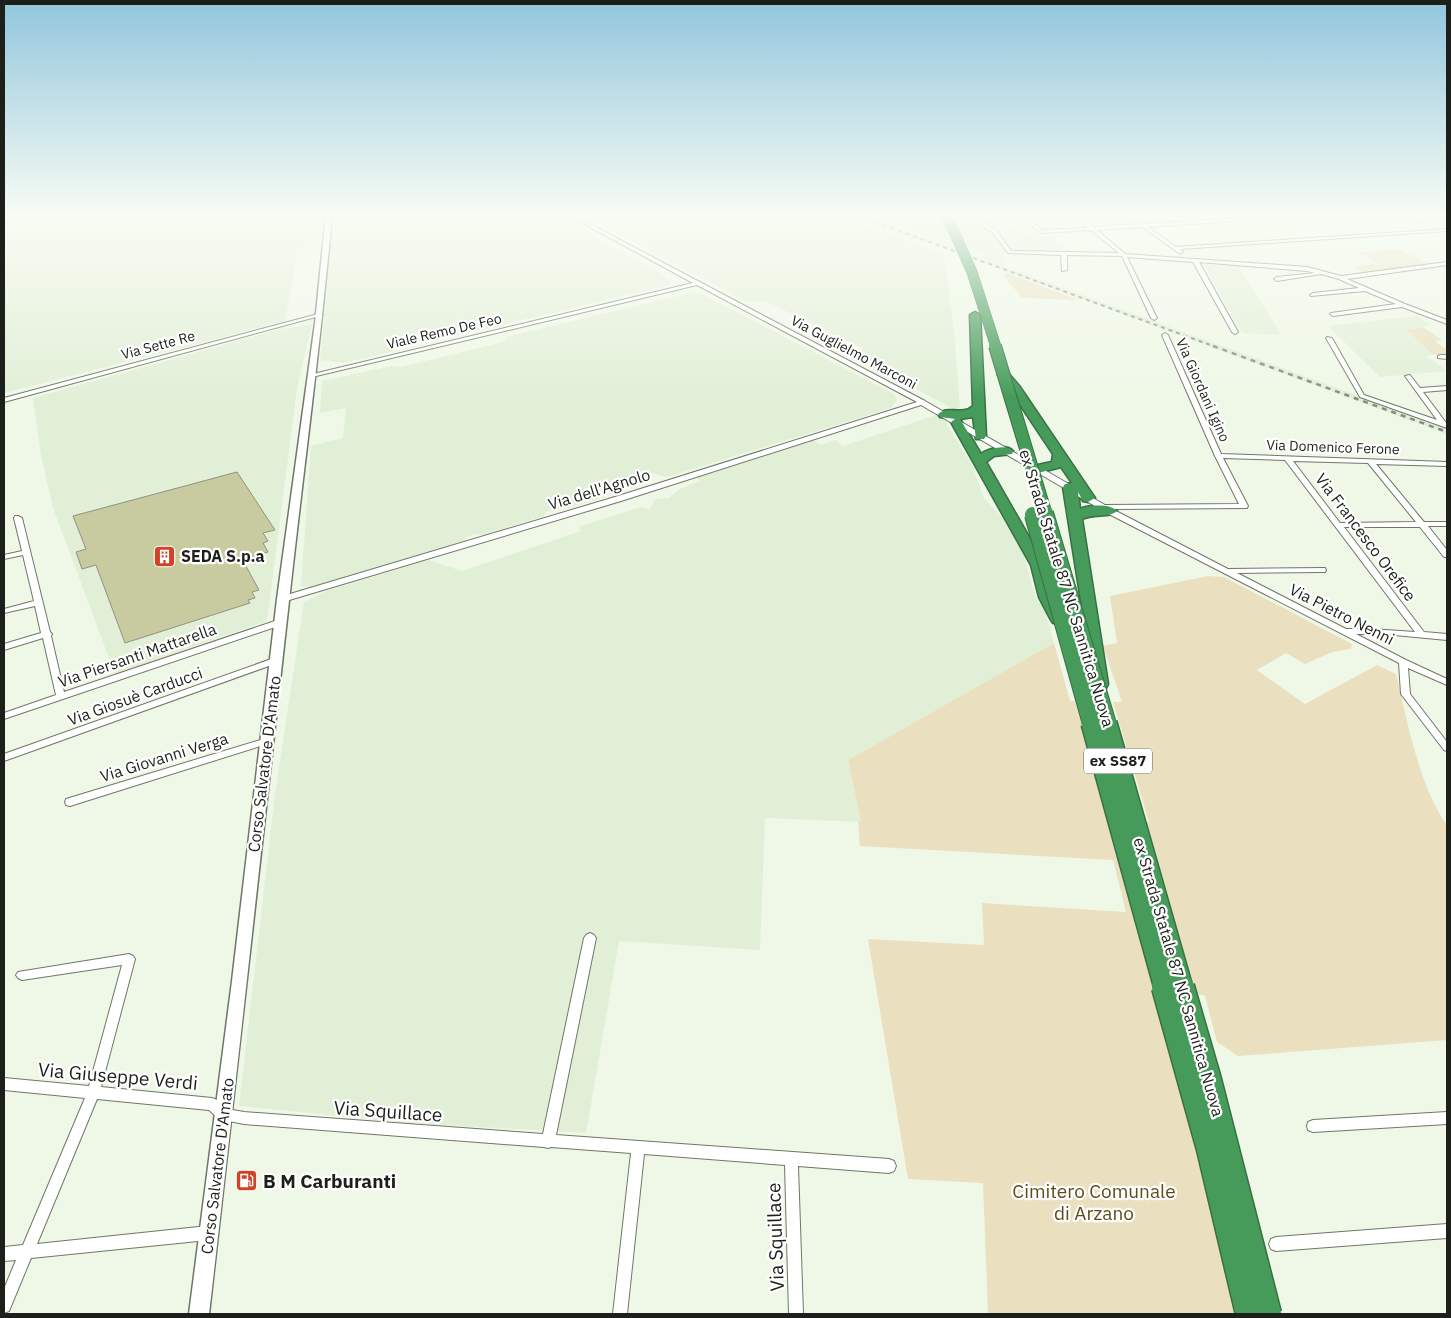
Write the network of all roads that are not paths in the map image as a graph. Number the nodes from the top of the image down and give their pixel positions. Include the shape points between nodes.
1 (324, 276) edge
2 (684, 276) edge
3 (961, 276) edge
4 (973, 276) edge
5 (1134, 276) edge
6 (1202, 276) edge
7 (1309, 276) edge
8 (1333, 276) edge
9 (1359, 276) edge
10 (1277, 278) dead end
11 (1341, 278) junction
12 (698, 283) junction
13 (1366, 289) junction
14 (1313, 295) dead end
15 (1403, 305) junction
16 (1333, 314) dead end
17 (320, 315) junction
18 (975, 315) junction
19 (1154, 318) dead end
20 (1447, 322) edge
21 (1234, 332) dead end
22 (1165, 334) dead end
23 (1329, 338) dead end
24 (1004, 374) junction
25 (312, 375) junction
26 (1408, 376) dead end
27 (1447, 388) edge
28 (1418, 390) junction
29 (4, 400) edge
30 (979, 400) junction
31 (923, 402) junction
32 (944, 414) junction
33 (957, 422) junction
34 (1445, 426) edge
35 (980, 436) junction
36 (1007, 451) junction
37 (1059, 453) junction
38 (1218, 456) junction
39 (1287, 458) junction
40 (980, 461) junction
41 (1370, 461) junction
42 (1444, 464) edge
43 (1042, 471) junction
44 (1447, 471) edge
45 (1070, 487) junction
46 (1088, 498) junction
47 (1107, 509) junction
48 (1074, 517) junction
49 (18, 518) dead end
50 (1447, 524) edge
51 (1339, 525) junction
52 (1421, 525) junction
53 (27, 552) junction
54 (1447, 554) edge
55 (4, 558) edge
56 (1223, 570) junction
57 (1322, 570) dead end
58 (282, 599) junction
59 (39, 602) junction
60 (4, 611) edge
61 (281, 622) junction
62 (1345, 632) junction
63 (48, 634) junction
64 (1421, 634) junction
65 (1068, 637) junction
66 (1447, 637) edge
67 (4, 647) edge
68 (277, 660) junction
69 (1403, 662) junction
70 (1447, 682) edge
71 (61, 697) junction
72 (1101, 701) junction
73 (4, 716) edge
74 (267, 741) junction
75 (1447, 748) edge
76 (4, 758) edge
77 (70, 802) dead end
78 (590, 938) dead end
79 (22, 975) dead end
80 (4, 1084) edge
81 (93, 1094) junction
82 (224, 1115) junction
83 (1447, 1118) edge
84 (1313, 1126) dead end
85 (548, 1142) junction
86 (638, 1148) junction
87 (791, 1159) junction
88 (889, 1166) dead end
89 (1447, 1231) edge
90 (208, 1233) junction
91 (1276, 1244) dead end
92 (27, 1251) junction
93 (4, 1254) edge
94 (4, 1306) edge
95 (199, 1314) edge
96 (620, 1314) edge
97 (796, 1314) edge
98 (1248, 1314) edge
99 (1269, 1314) edge

1 - 17 street, Corso Salvatore D'Amato
2 - 12 street, Via Guglielmo Marconi
3 - 18 highway, ex Strada Statale 87 NC Sannitica Nuova / ex SS87
4 - 24 highway, ex Strada Statale 87 NC Sannitica Nuova / ex SS87, bridge
5 - 19 street
6 - 21 street
7 - 10 street
8 - 11 street
9 - 11 street
11 - 13 street
12 - 25 street, Viale Remo De Feo
12 - 31 street, Via Guglielmo Marconi
13 - 14 street
13 - 15 street
15 - 16 street
15 - 20 street
17 - 25 street, Corso Salvatore D'Amato
17 - 29 street, Via Sette Re
18 - 30 highway
18 - 65 highway, ex Strada Statale 87 NC Sannitica Nuova / ex SS87, bridge
22 - 38 street, Via Giordani Igino
23 - 34 street via 1362,396
24 - 37 highway
24 - 72 highway, ex Strada Statale 87 NC Sannitica Nuova / ex SS87, bridge
25 - 58 street, Corso Salvatore D'Amato
26 - 28 street
27 - 28 street
28 - 34 street
30 - 32 highway via 976,412
30 - 35 highway
31 - 32 street, Via Guglielmo Marconi
31 - 58 street, Via dell'Agnolo via 618,499
32 - 33 street, Via Guglielmo Marconi
33 - 35 street, Via Guglielmo Marconi
33 - 40 highway
35 - 36 street, Via Guglielmo Marconi
36 - 40 highway via 990,453
36 - 43 street, Via Guglielmo Marconi
37 - 43 highway via 1060,461
37 - 46 highway
38 - 39 street, Via Domenico Ferone
38 - 47 street, Via Giordani Igino via 1244,506
39 - 41 street, Via Domenico Ferone
39 - 51 street, Via Francesco Orefice
40 - 65 highway, bridge via 1038,565 1047,597
41 - 42 street, Via Domenico Ferone
41 - 52 street
42 - 44 street
43 - 45 street, Via Pietro Nenni
45 - 46 street, Via Pietro Nenni
45 - 48 highway
46 - 47 street, Via Pietro Nenni
47 - 48 highway via 1090,510
47 - 56 street, Via Pietro Nenni
48 - 72 highway, bridge via 1098,661
49 - 53 street
50 - 52 street
51 - 52 street
51 - 64 street, Via Francesco Orefice
52 - 54 street
53 - 55 street
53 - 59 street
56 - 57 street, Via Pietro Nenni
56 - 62 street, Via Pietro Nenni
58 - 61 street, Corso Salvatore D'Amato
59 - 60 street
59 - 63 street
61 - 68 street, Corso Salvatore D'Amato
61 - 71 street, Via Piersanti Mattarella
62 - 64 street
62 - 69 street, Via Pietro Nenni
63 - 67 street
63 - 71 street
64 - 66 street
65 - 98 highway, ex Strada Statale 87 NC Sannitica Nuova / ex SS87, bridge via 1209,1149
68 - 74 street, Corso Salvatore D'Amato
68 - 76 street, Via Giosuè Carducci
69 - 70 street, Via Pietro Nenni
69 - 75 street via 1406,694
71 - 73 street, Via Piersanti Mattarella
72 - 99 highway, ex Strada Statale 87 NC Sannitica Nuova / ex SS87, bridge via 1209,1080
74 - 77 street, Via Giovanni Verga
74 - 82 street, Corso Salvatore D'Amato
78 - 85 street
79 - 81 street via 129,959
80 - 81 street, Via Giuseppe Verdi
81 - 82 street, Via Giuseppe Verdi via 212,1104
81 - 92 street
82 - 85 street, Via Squillace
82 - 90 street, Corso Salvatore D'Amato
83 - 84 street
85 - 86 street, Via Squillace
86 - 87 street, Via Squillace
86 - 96 street
87 - 88 street, Via Squillace
87 - 97 street, Via Squillace
89 - 91 street
90 - 92 street
90 - 95 street, Corso Salvatore D'Amato
92 - 93 street
92 - 94 street

